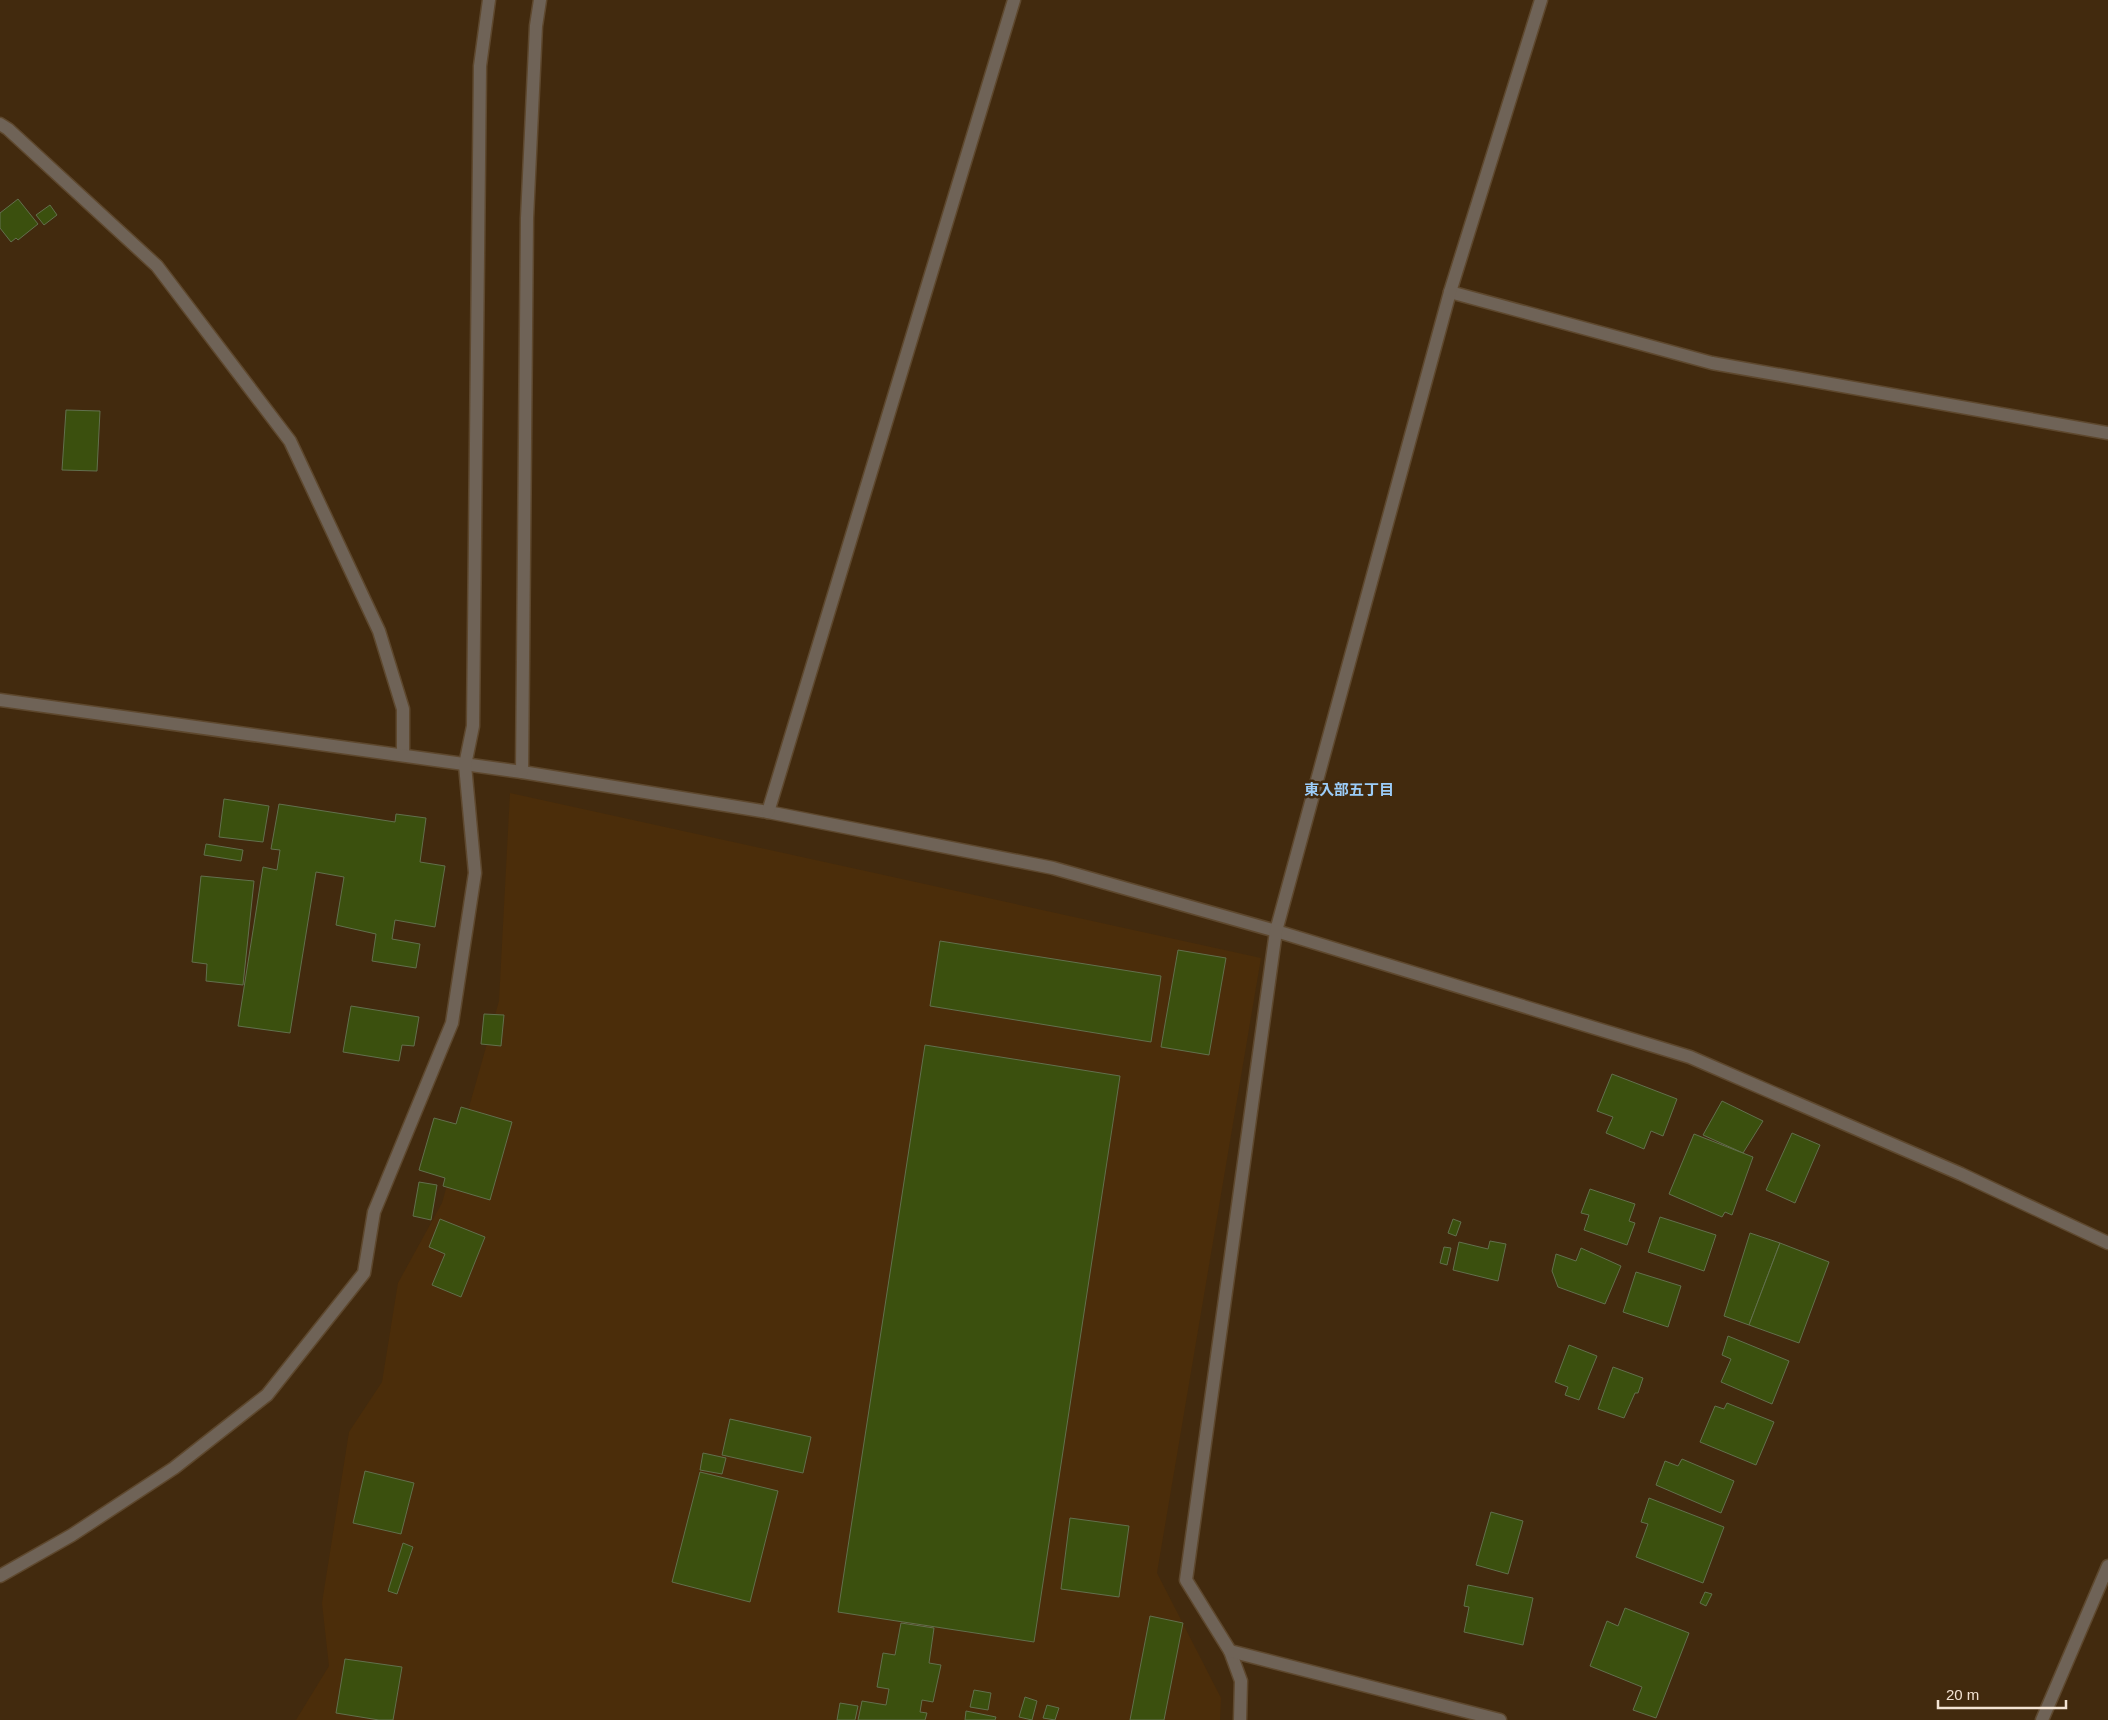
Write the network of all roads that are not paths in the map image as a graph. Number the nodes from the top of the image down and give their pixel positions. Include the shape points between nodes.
1 (489, 0) edge
2 (540, 0) edge
3 (1014, 0) edge
4 (1541, 0) edge
5 (0, 124) edge
6 (1450, 292) junction
7 (2108, 433) edge
8 (0, 700) edge
9 (404, 754) junction
10 (465, 765) junction
11 (522, 772) junction
12 (768, 812) junction
13 (1276, 931) junction
14 (2108, 1243) edge
15 (2108, 1566) edge
16 (0, 1576) edge
17 (1230, 1651) junction
18 (1240, 1720) edge
19 (1500, 1720) edge
20 (2042, 1720) edge

1 - 10 street via 480,66 473,726
2 - 11 street via 527,218
3 - 12 street
4 - 6 street
5 - 9 street via 157,266 290,441 379,631 403,709
6 - 7 street via 1712,363
6 - 13 street
8 - 9 street
9 - 10 street
10 - 11 street
10 - 16 street via 475,873 452,1023 374,1212 364,1273 267,1395 174,1468 72,1535
11 - 12 street
12 - 13 street via 1053,868
13 - 14 street via 1690,1057 1961,1174
13 - 17 street via 1186,1580
15 - 20 street
17 - 18 street via 1241,1681
17 - 19 street

